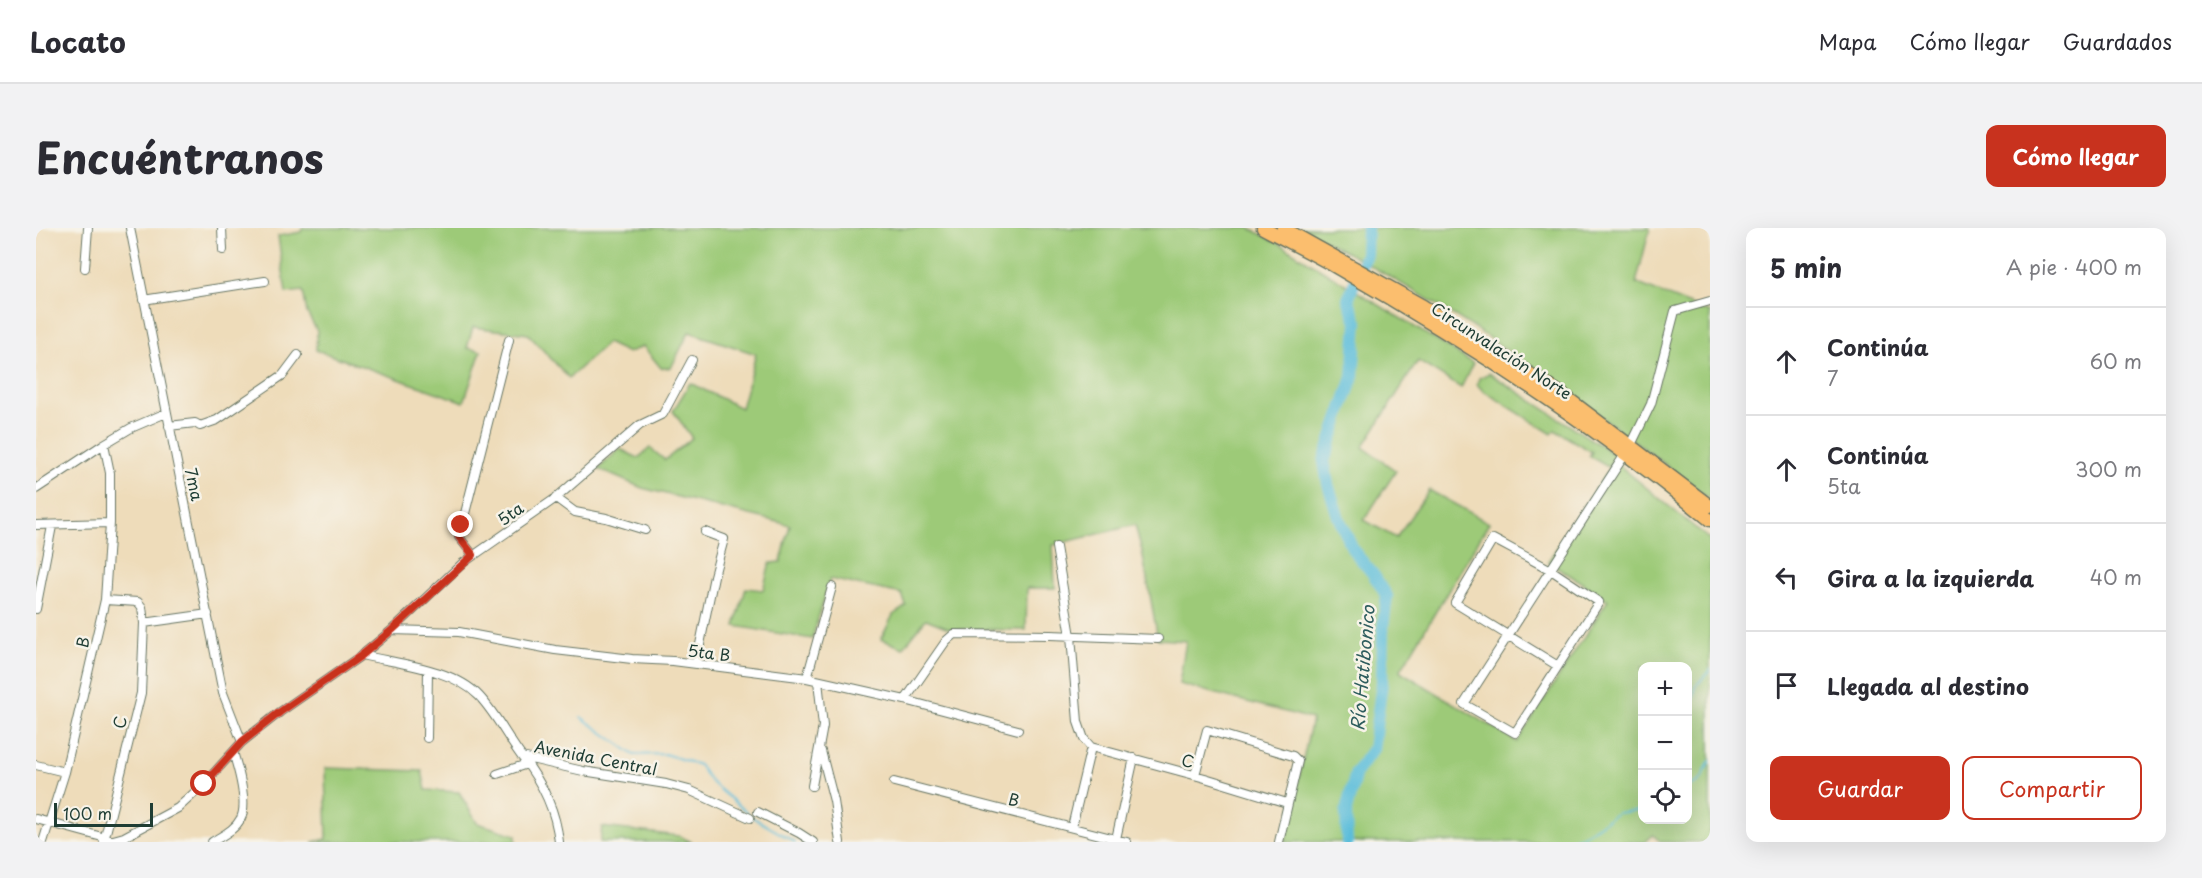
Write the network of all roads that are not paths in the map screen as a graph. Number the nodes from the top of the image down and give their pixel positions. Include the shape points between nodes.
1 (88, 228) edge
2 (130, 228) edge
3 (222, 228) edge
4 (1263, 228) edge
5 (1283, 228) edge
6 (223, 250) dead end
7 (1337, 262) junction
8 (85, 268) dead end
9 (265, 281) dead end
10 (143, 300) junction
11 (1710, 301) edge
12 (509, 340) dead end
13 (298, 355) dead end
14 (692, 360) dead end
15 (166, 413) junction
16 (169, 426) junction
17 (104, 444) junction
18 (1628, 449) junction
19 (36, 489) edge
20 (556, 498) junction
21 (1710, 506) edge
22 (1710, 520) edge
23 (110, 523) junction
24 (36, 525) edge
25 (52, 526) junction
26 (645, 530) dead end
27 (705, 532) dead end
28 (1056, 547) dead end
29 (473, 555) junction
30 (1551, 570) junction
31 (832, 587) dead end
32 (105, 600) junction
33 (36, 609) edge
34 (208, 614) junction
35 (144, 623) junction
36 (392, 630) junction
37 (1071, 636) junction
38 (1509, 636) junction
39 (1158, 639) dead end
40 (362, 655) junction
41 (696, 664) junction
42 (1558, 666) junction
43 (428, 670) junction
44 (807, 678) junction
45 (818, 681) junction
46 (905, 700) junction
47 (1018, 730) dead end
48 (428, 738) dead end
49 (242, 742) junction
50 (1091, 747) junction
51 (820, 750) junction
52 (233, 752) junction
53 (522, 757) junction
54 (1134, 758) junction
55 (528, 764) junction
56 (36, 765) edge
57 (64, 772) junction
58 (497, 774) dead end
59 (1195, 776) junction
60 (894, 782) dead end
61 (812, 786) dead end
62 (1287, 803) junction
63 (758, 812) dead end
64 (750, 818) dead end
65 (36, 819) edge
66 (48, 822) junction
67 (1072, 827) junction
68 (1116, 839) junction
69 (104, 840) edge
70 (43, 842) edge
71 (212, 842) edge
72 (558, 842) edge
73 (813, 842) edge
74 (840, 842) edge
75 (1127, 842) edge
76 (1279, 842) edge

1 - 8 street
2 - 10 street, 7ma
3 - 6 street
4 - 7 highway, Circunvalación Norte
5 - 7 highway, Circunvalación Norte
7 - 18 highway, Circunvalación Norte via 1562,394
9 - 10 street
10 - 15 street, 7ma
11 - 18 street via 1675,311 1651,404
12 - 29 street via 459,537
13 - 16 street via 283,375 217,420 200,426
14 - 20 street, 5ta via 663,414 640,425
15 - 16 street, 7ma
15 - 17 street
16 - 34 street, 7ma
17 - 19 street
17 - 23 street, B via 110,473
18 - 21 highway, Circunvalación Norte
18 - 22 highway, Circunvalación Norte
18 - 30 street
20 - 26 street via 575,512
20 - 29 street, 5ta
23 - 25 street
23 - 32 street, B
24 - 25 street
25 - 33 street
27 - 41 street via 724,539
28 - 37 street
29 - 36 street, 5ta
30 - 38 street
30 - 38 street via 1494,539 1455,603
30 - 42 street via 1599,603
31 - 44 street
32 - 35 street, C via 138,602
32 - 57 street, B
34 - 35 street
34 - 49 street, 7ma via 223,693
35 - 69 street, C via 141,693
36 - 40 street, 5ta
36 - 41 street, 5ta B via 459,632 555,650
37 - 39 street
37 - 46 street via 954,634
37 - 50 street via 1078,722
38 - 42 street
38 - 42 street via 1464,704 1515,734
40 - 43 street, Avenida Central
40 - 49 street, 5ta
41 - 44 street, 5ta B
43 - 48 street
43 - 53 street, Avenida Central via 464,683 477,694
44 - 45 street, 5ta B
45 - 46 street, 5ta B
45 - 51 street via 824,726
46 - 47 street, 5ta B
49 - 52 street, 5ta
50 - 54 street, C
50 - 67 street
51 - 61 street
51 - 74 street
52 - 69 street, 5ta via 178,808 124,837
52 - 71 street via 239,773 242,816 231,831
53 - 55 street
53 - 64 street, Avenida Central via 689,790
54 - 59 street, C
54 - 68 street
55 - 58 street
55 - 72 street via 545,794
56 - 57 street
57 - 66 street, B
59 - 62 street, C
59 - 62 street via 1207,730 1293,756 1298,762
60 - 67 street, B
62 - 76 street
63 - 73 street
65 - 66 street
66 - 69 street
66 - 70 street, B
67 - 68 street, B
68 - 75 street, B

